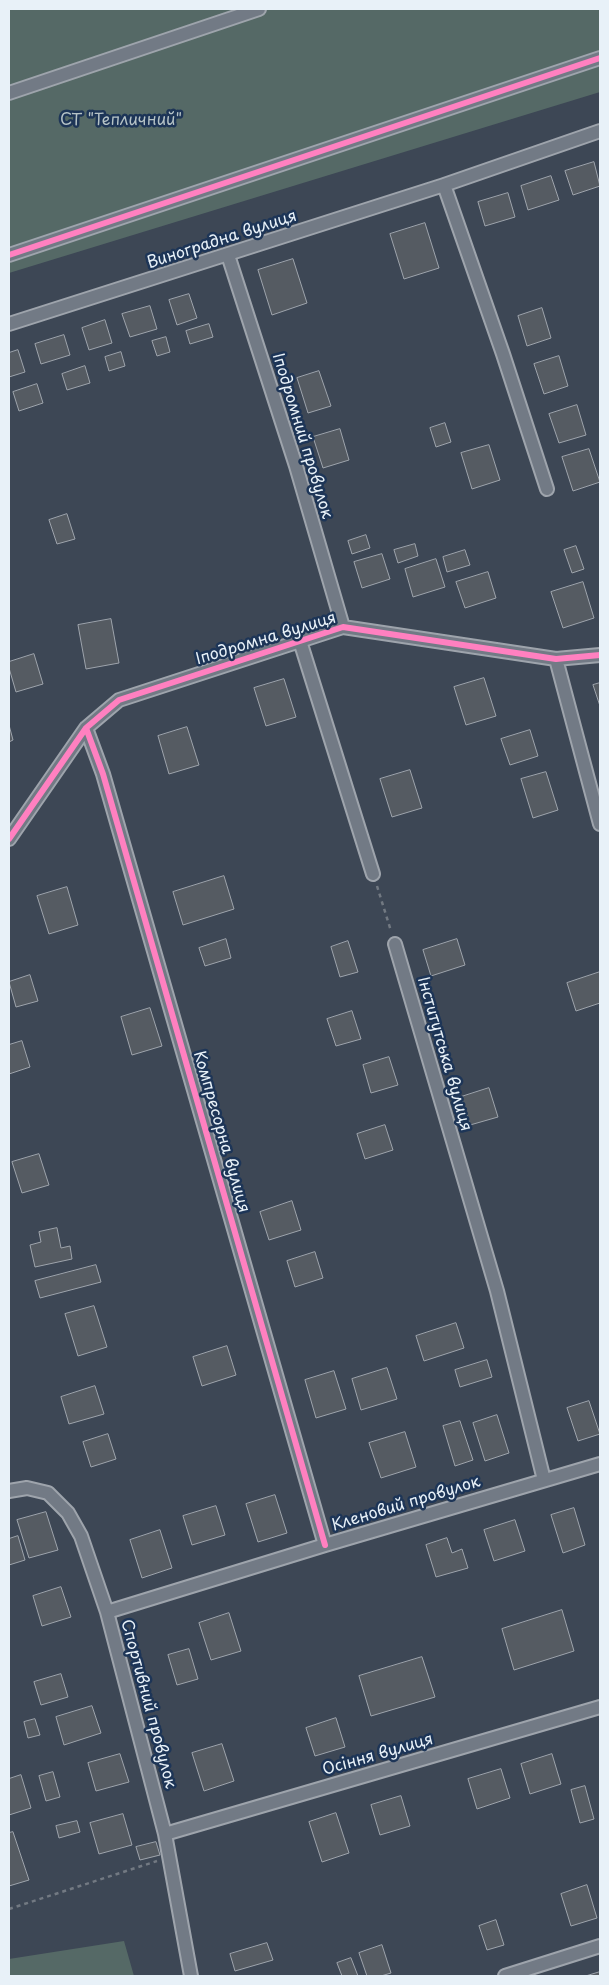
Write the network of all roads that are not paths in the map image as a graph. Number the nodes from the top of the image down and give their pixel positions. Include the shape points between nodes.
1 (259, 9) edge
2 (600, 58) edge
3 (9, 93) edge
4 (600, 131) edge
5 (444, 185) junction
6 (9, 255) edge
7 (228, 255) junction
8 (9, 324) edge
9 (547, 489) dead end
10 (343, 627) junction
11 (300, 641) junction
12 (600, 655) edge
13 (556, 659) junction
14 (86, 728) junction
15 (600, 824) edge
16 (9, 839) edge
17 (373, 874) road end
18 (395, 944) road end
19 (600, 1464) edge
20 (544, 1480) junction
21 (9, 1491) edge
22 (326, 1545) junction
23 (107, 1612) junction
24 (600, 1707) edge
25 (165, 1834) junction
26 (600, 1946) edge
27 (510, 1975) edge
28 (191, 1976) edge

1 - 3 street
2 - 6 street
4 - 5 street, Виноградна вулиця
5 - 7 street, Виноградна вулиця
5 - 9 street
7 - 8 street, Виноградна вулиця
7 - 10 street, Іподромний провулок via 296,466
10 - 11 street, Іподромна вулиця
10 - 13 street, Іподромна вулиця
11 - 14 street, Іподромна вулиця via 119,700
11 - 17 street
12 - 13 street, Іподромна вулиця
13 - 15 street
14 - 16 street, Іподромна вулиця
14 - 22 street, Компресорна вулиця via 103,774
18 - 20 street, Інститутська вулиця via 497,1291
19 - 20 street, Кленовий провулок
20 - 22 street, Кленовий провулок
21 - 23 street, Спортивний провулок via 27,1488 48,1493 68,1513 81,1536
22 - 23 street, Кленовий провулок
23 - 25 street, Спортивний провулок
24 - 25 street, Осіння вулиця
25 - 28 street, Спортивний провулок
26 - 27 street

